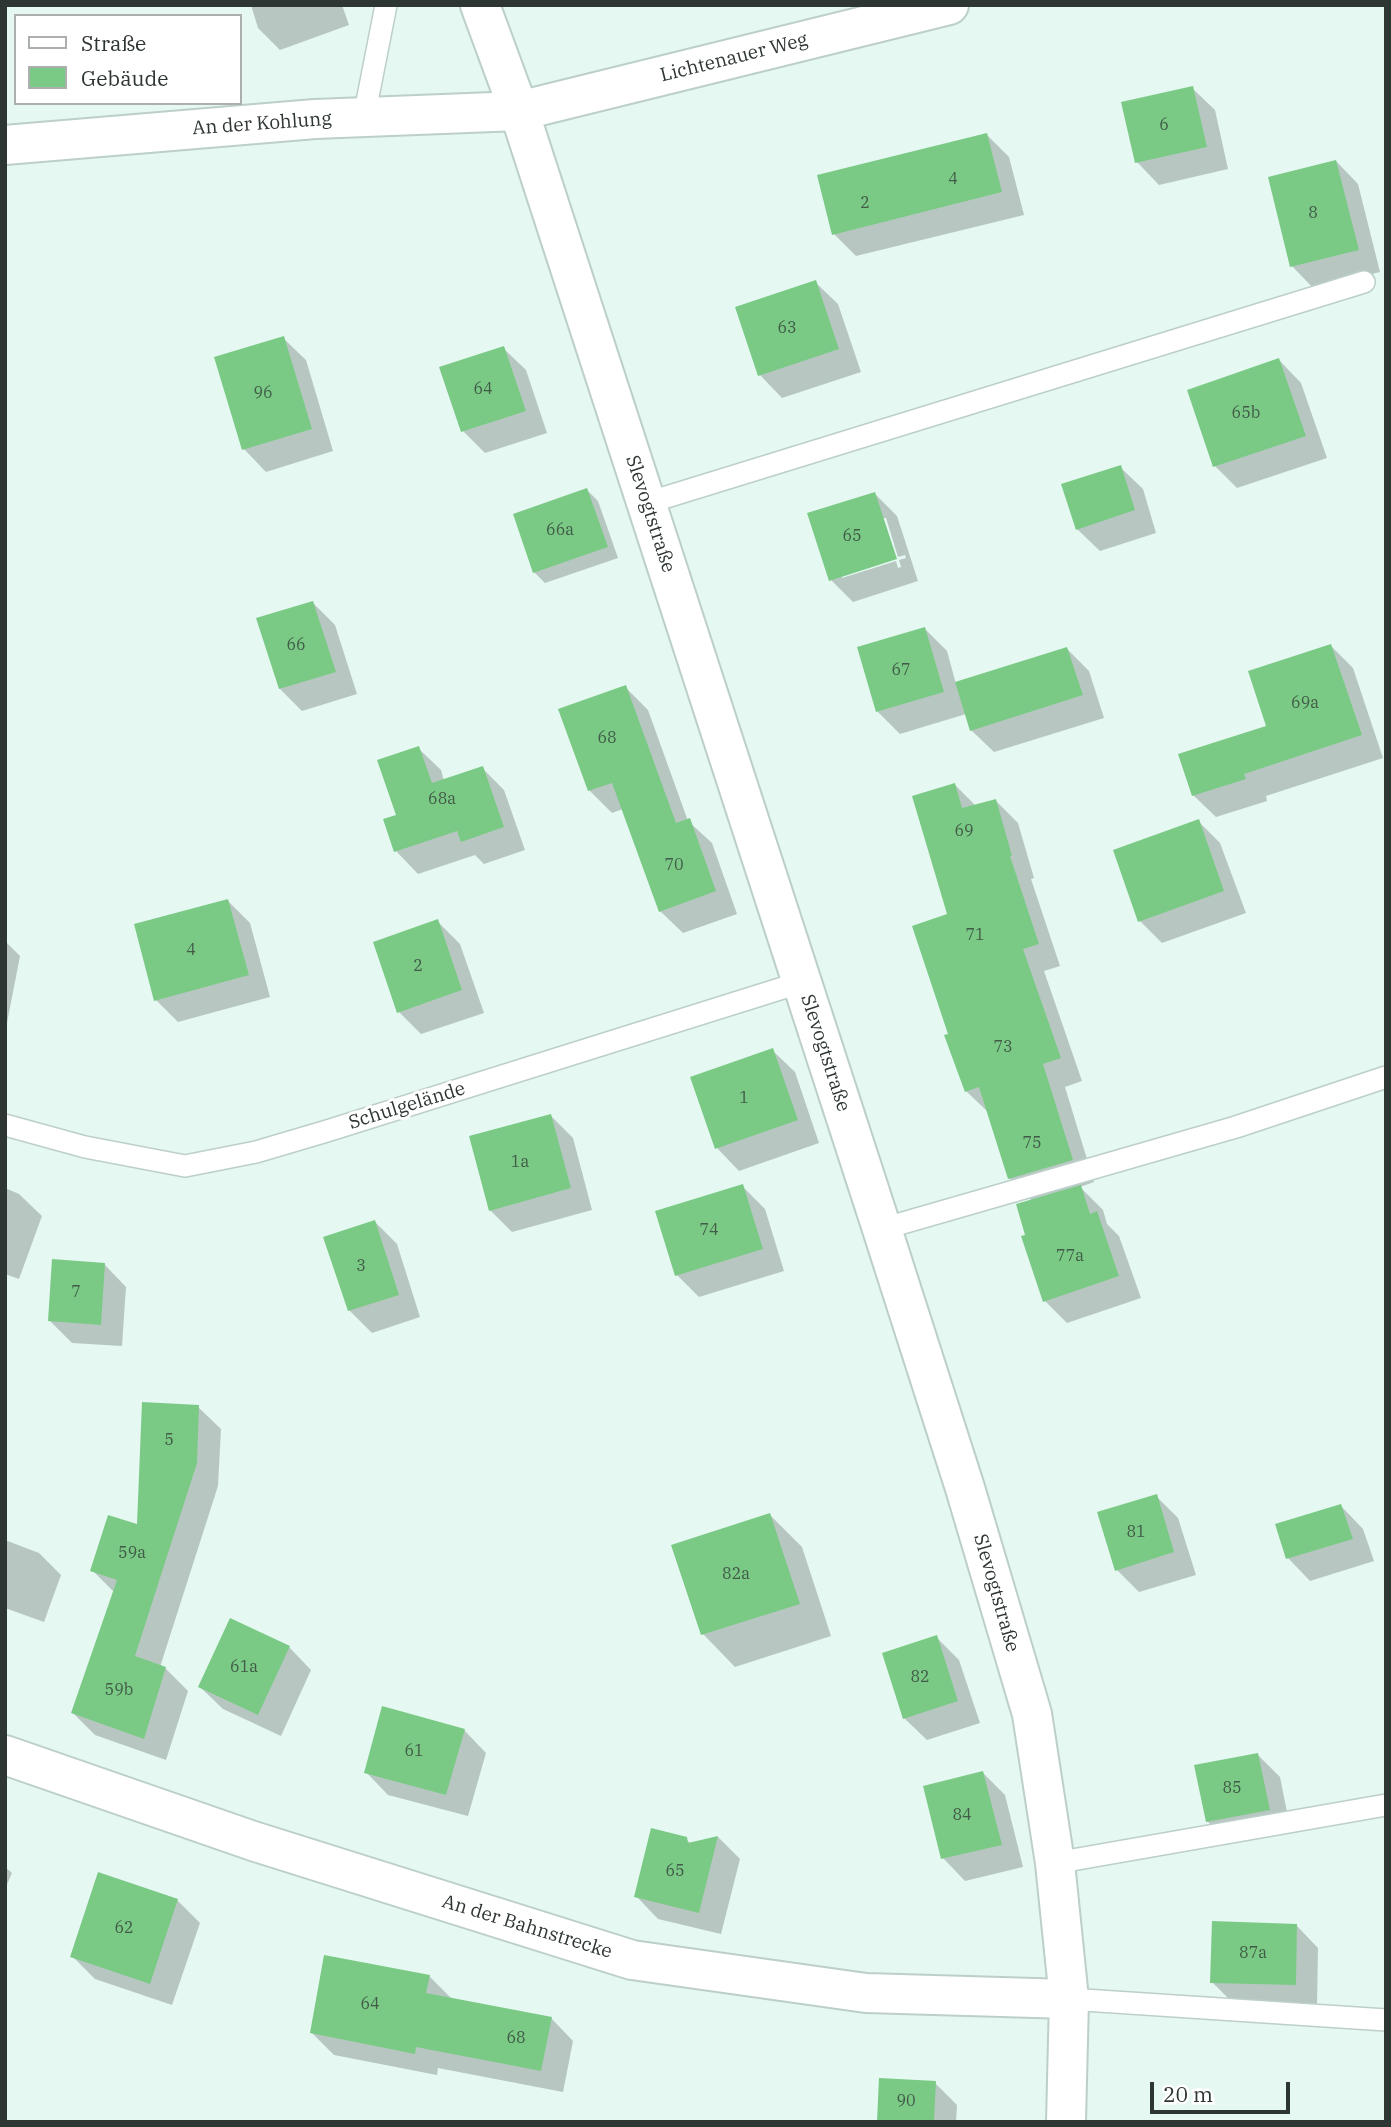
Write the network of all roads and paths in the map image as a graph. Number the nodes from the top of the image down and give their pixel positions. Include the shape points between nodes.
1 (386, 5) edge
2 (480, 5) edge
3 (949, 5) edge
4 (519, 111) junction
5 (364, 117) junction
6 (5, 145) edge
7 (1364, 282) dead end
8 (647, 503) junction
9 (802, 982) junction
10 (1386, 1077) edge
11 (5, 1125) edge
12 (882, 1229) junction
13 (5, 1755) edge
14 (1386, 1805) edge
15 (1055, 1863) junction
16 (1069, 1999) junction
17 (1386, 2020) edge
18 (1066, 2122) edge

1 - 5 lane
2 - 4 street, Slevogtstraße
3 - 4 street, Lichtenauer Weg
4 - 5 street, An der Kohlung
4 - 8 street, Slevogtstraße
5 - 6 street, An der Kohlung
7 - 8 lane
8 - 9 street, Slevogtstraße
9 - 11 lane, Schulgelände via 327,1131 185,1166 85,1147
9 - 12 street, Slevogtstraße
10 - 12 lane via 1236,1128
12 - 15 street, Slevogtstraße via 1032,1714
13 - 16 street, An der Bahnstrecke via 253,1842 632,1959 866,1993
14 - 15 lane
15 - 16 street, Slevogtstraße
16 - 17 lane
16 - 18 street, Slevogtstraße

